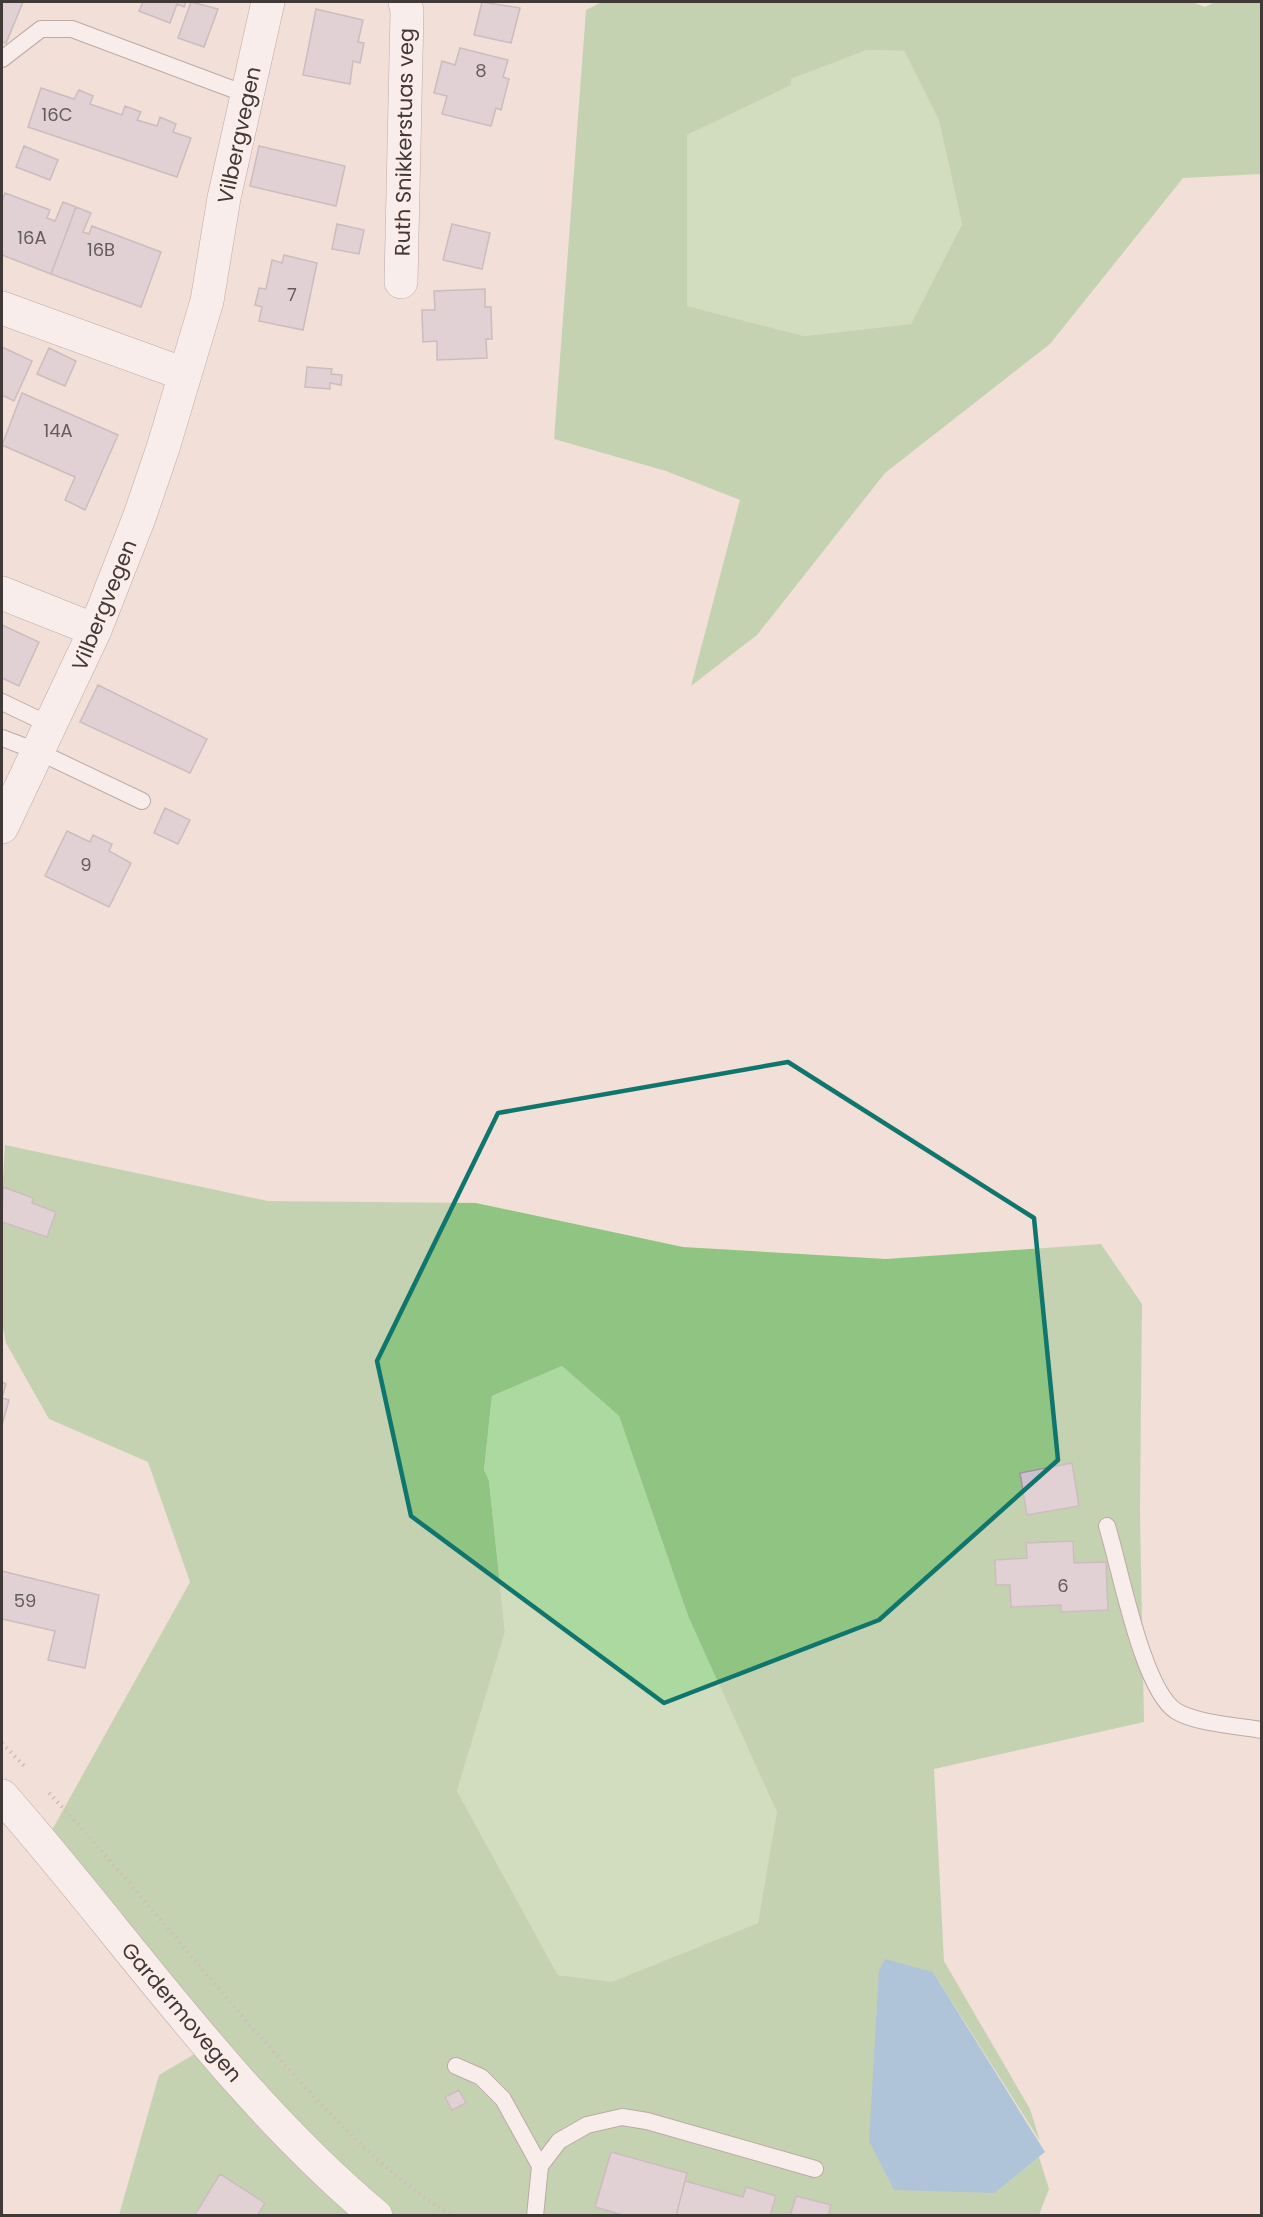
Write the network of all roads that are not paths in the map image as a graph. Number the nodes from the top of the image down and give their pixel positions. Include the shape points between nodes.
1 (268, 2) edge
2 (405, 2) edge
3 (2, 59) edge
4 (248, 95) junction
5 (401, 282) dead end
6 (2, 308) edge
7 (184, 374) junction
8 (2, 593) edge
9 (95, 630) junction
10 (2, 702) edge
11 (2, 738) edge
12 (45, 738) junction
13 (142, 801) dead end
14 (2, 827) edge
15 (1107, 1527) dead end
16 (1262, 1730) edge
17 (2, 1796) edge
18 (456, 2066) dead end
19 (540, 2166) junction
20 (815, 2169) dead end
21 (376, 2216) edge
22 (535, 2216) edge

1 - 4 street, Vilbergvegen
2 - 5 street, Ruth Snikkerstuas veg
3 - 4 lane via 41,29 72,29
4 - 7 street, Vilbergvegen via 224,198 207,301
6 - 7 street
7 - 9 street, Vilbergvegen via 139,518
8 - 9 street
9 - 12 street, Vilbergvegen
10 - 12 lane
11 - 12 lane
12 - 13 lane
12 - 14 street, Vilbergvegen
15 - 16 lane via 1150,1675 1174,1710
17 - 21 street, Gardermovegen via 253,2098 294,2142
18 - 19 lane via 481,2077 503,2099
19 - 20 lane via 559,2141 587,2125 622,2117
19 - 22 lane

